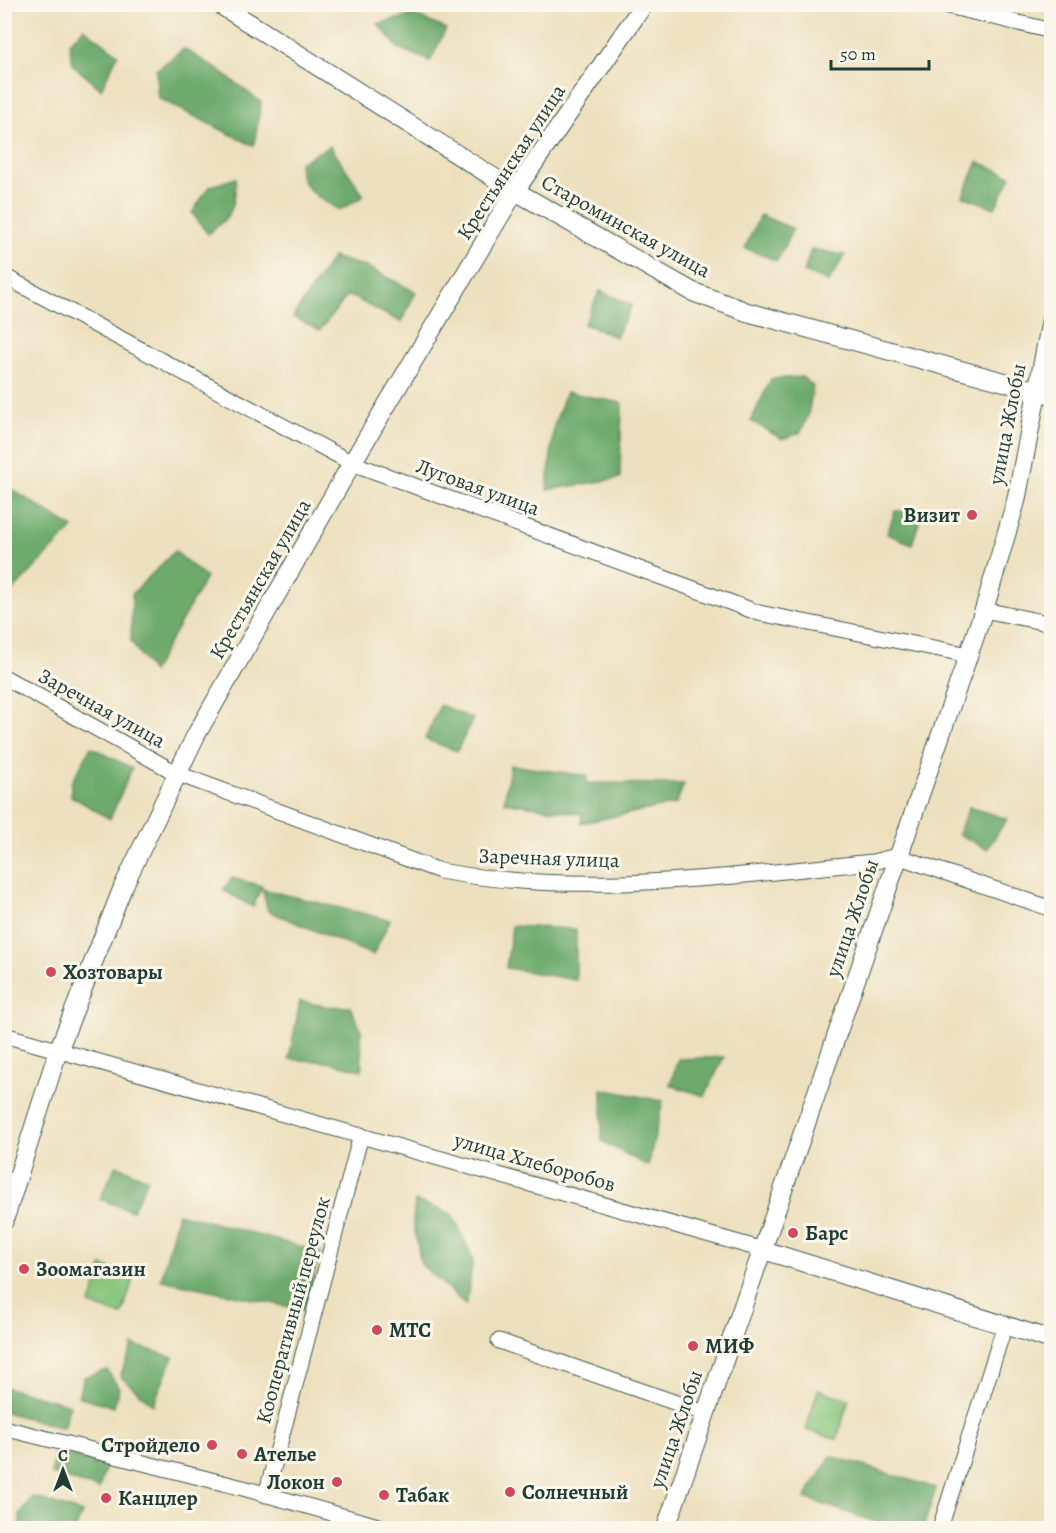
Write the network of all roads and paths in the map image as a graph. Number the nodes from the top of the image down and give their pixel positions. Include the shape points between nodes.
1 (219, 4) edge
2 (644, 4) edge
3 (940, 4) edge
4 (1052, 31) edge
5 (515, 191) junction
6 (4, 276) edge
7 (1052, 315) edge
8 (1044, 394) edge
9 (352, 463) junction
10 (984, 610) junction
11 (1052, 624) edge
12 (969, 655) junction
13 (4, 677) edge
14 (178, 774) junction
15 (897, 856) junction
16 (1052, 909) edge
17 (4, 1035) edge
18 (58, 1051) junction
19 (361, 1136) junction
20 (4, 1221) edge
21 (760, 1249) junction
22 (1005, 1325) junction
23 (1052, 1340) edge
24 (499, 1341) dead end
25 (705, 1413) junction
26 (4, 1428) edge
27 (266, 1495) junction
28 (385, 1528) edge
29 (666, 1528) edge
30 (940, 1528) edge

1 - 5 street, Староминская улица
2 - 5 street, Крестьянская улица
3 - 4 street
5 - 8 street, Староминская улица via 693,292 747,312
5 - 9 street, Крестьянская улица
6 - 9 street, Луговая улица
7 - 8 street, улица Жлобы
8 - 10 street, улица Жлобы
9 - 12 street, Луговая улица via 759,613
9 - 14 street, Крестьянская улица via 218,696
10 - 11 street
10 - 12 street, улица Жлобы
12 - 15 street, улица Жлобы
13 - 14 street, Заречная улица
14 - 15 street, Заречная улица via 440,871 483,879 645,881 733,876 873,862
14 - 18 street, Крестьянская улица via 123,887
15 - 16 street
15 - 21 street, улица Жлобы
17 - 18 street, улица Хлеборобов
18 - 19 street, улица Хлеборобов
18 - 20 street, Крестьянская улица
19 - 21 street, улица Хлеборобов
19 - 27 street, Кооперативный переулок
21 - 22 street, улица Хлеборобов
21 - 25 street, улица Жлобы
22 - 23 street, улица Хлеборобов
22 - 30 street
24 - 25 street
25 - 29 street, улица Жлобы
26 - 27 street
27 - 28 street

